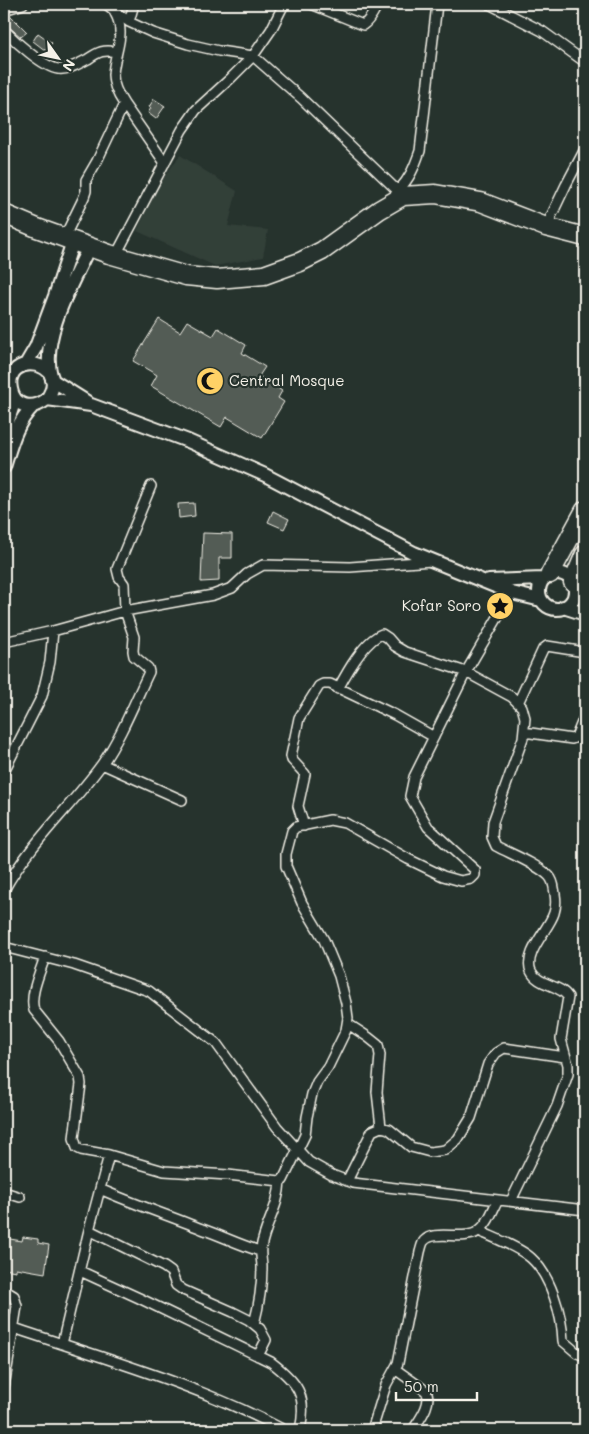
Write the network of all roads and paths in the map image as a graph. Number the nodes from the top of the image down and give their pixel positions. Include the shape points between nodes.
1 (23, 4) edge
2 (106, 4) edge
3 (134, 4) edge
4 (284, 4) edge
5 (311, 4) edge
6 (378, 4) edge
7 (437, 4) edge
8 (494, 5) edge
9 (4, 10) edge
10 (113, 11) junction
11 (129, 22) junction
12 (4, 30) edge
13 (117, 52) junction
14 (253, 56) junction
15 (585, 62) edge
16 (124, 104) junction
17 (585, 149) edge
18 (165, 163) junction
19 (401, 194) junction
20 (4, 214) edge
21 (546, 227) junction
22 (585, 237) edge
23 (69, 240) junction
24 (89, 247) junction
25 (116, 255) junction
26 (23, 366) junction
27 (4, 372) edge
28 (52, 378) junction
29 (10, 395) edge
30 (47, 399) junction
31 (91, 405) junction
32 (33, 406) junction
33 (4, 433) edge
34 (4, 467) edge
35 (151, 486) dead end
36 (585, 510) edge
37 (585, 554) edge
38 (434, 561) junction
39 (546, 576) junction
40 (486, 582) junction
41 (578, 588) edge
42 (512, 593) junction
43 (541, 600) junction
44 (563, 607) junction
45 (125, 611) junction
46 (585, 614) edge
47 (53, 631) junction
48 (4, 642) edge
49 (585, 652) edge
50 (466, 672) junction
51 (338, 689) junction
52 (518, 702) junction
53 (585, 715) edge
54 (524, 732) junction
55 (434, 736) junction
56 (102, 764) junction
57 (4, 771) edge
58 (182, 800) dead end
59 (304, 826) junction
60 (4, 890) edge
61 (4, 947) edge
62 (45, 958) junction
63 (348, 1024) junction
64 (566, 1057) junction
65 (381, 1127) junction
66 (298, 1150) junction
67 (109, 1155) junction
68 (280, 1181) junction
69 (348, 1181) junction
70 (100, 1188) junction
71 (4, 1192) edge
72 (20, 1197) dead end
73 (498, 1200) junction
74 (511, 1201) junction
75 (585, 1210) edge
76 (89, 1230) junction
77 (479, 1231) junction
78 (260, 1251) junction
79 (80, 1271) junction
80 (4, 1290) edge
81 (254, 1324) junction
82 (14, 1328) junction
83 (62, 1344) junction
84 (258, 1356) junction
85 (585, 1356) edge
86 (395, 1369) junction
87 (4, 1387) edge
88 (284, 1430) edge
89 (300, 1430) edge
90 (372, 1430) edge
91 (413, 1430) edge

1 - 9 street
2 - 10 street
3 - 11 street
4 - 14 street
5 - 6 street via 362,25
7 - 19 street via 420,151
8 - 15 street via 542,31
10 - 11 street
10 - 13 street via 121,29
11 - 14 street via 188,44
12 - 13 street via 40,61 58,70 74,66 98,52
13 - 16 street via 114,85
14 - 18 street via 196,110
14 - 19 street
16 - 18 street
16 - 23 street via 86,180 84,197
17 - 21 street
18 - 25 street
19 - 21 highway via 435,194 481,202
19 - 25 highway via 322,251 264,275 217,280 186,276
20 - 23 highway
21 - 22 highway
23 - 24 highway
23 - 26 main road via 55,296 36,347
24 - 25 highway
24 - 28 main road via 51,337 48,366
26 - 27 main road
26 - 28 main road via 41,366
26 - 29 main road via 14,372
28 - 30 main road via 53,386
28 - 31 main road
29 - 32 main road via 26,406
29 - 33 main road
30 - 31 main road
30 - 32 main road
31 - 38 main road via 265,474
32 - 34 main road via 18,425
35 - 45 street via 117,569 124,584
36 - 39 highway
37 - 41 highway
38 - 40 main road
38 - 45 street via 350,567 263,565 232,588 213,595
39 - 40 main road
39 - 41 main road via 562,573
39 - 43 main road via 539,586
40 - 42 main road
41 - 44 main road via 572,600
42 - 43 main road
42 - 50 street
43 - 44 main road via 551,608
44 - 46 main road
45 - 47 street
45 - 56 street via 134,638 134,656 149,672
47 - 48 street
47 - 57 street via 42,696
49 - 52 street via 546,646
50 - 51 street via 405,652 382,634 351,665
50 - 52 street
50 - 55 street
51 - 55 street
51 - 59 street via 330,684 319,686 299,718 291,756 305,774 298,806
52 - 54 street via 525,718
53 - 54 street via 576,737 572,739
54 - 64 street via 493,822 492,837 496,846 540,870 553,884 555,912 529,962 537,979 568,997 561,1039
55 - 59 street via 414,777 410,796 428,827 475,870 472,879 461,881 443,876 345,823 330,820
56 - 58 street
56 - 60 street via 33,846
59 - 63 street via 292,831 286,866 302,903 324,940 346,1003
61 - 62 street
62 - 66 street via 149,991 216,1043 277,1127
62 - 67 street via 32,1004 80,1077 75,1144 81,1150
63 - 65 street via 378,1045 377,1092
63 - 66 street via 312,1094 306,1135
64 - 65 street via 504,1048 496,1053 488,1064 471,1118 458,1139 445,1150 430,1152 411,1147 389,1129
64 - 74 street via 568,1074 557,1106
65 - 69 street via 372,1131
66 - 68 street via 284,1180
66 - 69 street via 308,1162
67 - 68 street via 164,1171
67 - 70 street
68 - 78 street via 280,1194
69 - 73 street
70 - 76 street
70 - 78 street
71 - 72 street
73 - 74 street
73 - 77 street
74 - 75 street
76 - 79 street
76 - 81 street via 164,1267 183,1290
77 - 85 street via 531,1258 552,1292 563,1341
77 - 86 street via 472,1235 432,1236 424,1240
78 - 81 street via 261,1286
79 - 83 street
79 - 84 street
80 - 82 street via 14,1296 17,1306
81 - 84 street via 266,1340
82 - 83 street
82 - 87 street
83 - 88 street via 190,1388
84 - 89 street via 287,1374 298,1388 303,1408
86 - 90 street via 386,1385
86 - 91 street via 429,1396

